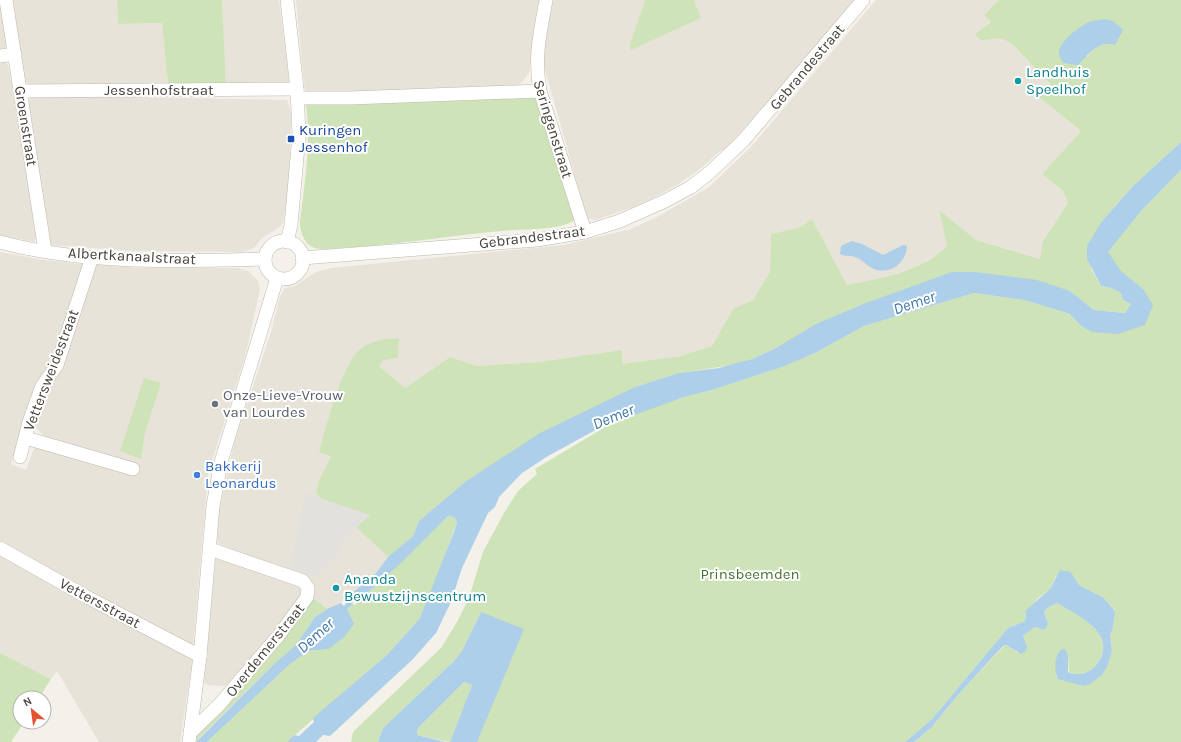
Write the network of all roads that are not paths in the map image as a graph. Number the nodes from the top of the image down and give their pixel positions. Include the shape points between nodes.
1 (6, 0) edge
2 (287, 0) edge
3 (546, 0) edge
4 (863, 0) edge
5 (15, 54) junction
6 (0, 56) edge
7 (21, 91) junction
8 (540, 91) junction
9 (297, 94) junction
10 (585, 232) junction
11 (0, 242) edge
12 (287, 242) junction
13 (45, 252) junction
14 (92, 256) junction
15 (302, 258) junction
16 (265, 260) junction
17 (277, 278) junction
18 (26, 438) junction
19 (20, 457) dead end
20 (133, 470) dead end
21 (0, 548) edge
22 (210, 549) junction
23 (200, 656) junction
24 (190, 738) edge

1 - 5 street, Groenstraat
2 - 9 street
3 - 8 street, Seringenstraat via 536,56
4 - 10 street, Gebrandestraat via 761,122 709,173 691,187 665,201 620,222
5 - 6 street
5 - 7 street, Groenstraat
7 - 9 street, Jessenhofstraat
7 - 13 street, Groenstraat
8 - 9 street, Jessenhofstraat via 358,98
8 - 10 street, Seringenstraat
9 - 12 street via 299,134 292,225
10 - 15 street, Gebrandestraat via 536,240
11 - 13 street, Albertkanaalstraat
12 - 15 street via 298,247
12 - 16 street via 275,244 266,253
13 - 14 street, Albertkanaalstraat
14 - 16 street, Albertkanaalstraat
14 - 18 street, Vettersweidestraat via 57,365 42,386
15 - 17 street via 302,266 292,277
16 - 17 street via 268,271
17 - 22 street, Overdemerstraat via 221,462 213,506
18 - 19 street, Vettersweidestraat
18 - 20 street, Vettersweidestraat
21 - 23 street, Vettersstraat
22 - 23 street, Overdemerstraat
22 - 24 street, Overdemerstraat via 303,581 308,588 307,597 278,635
23 - 24 street, Overdemerstraat

